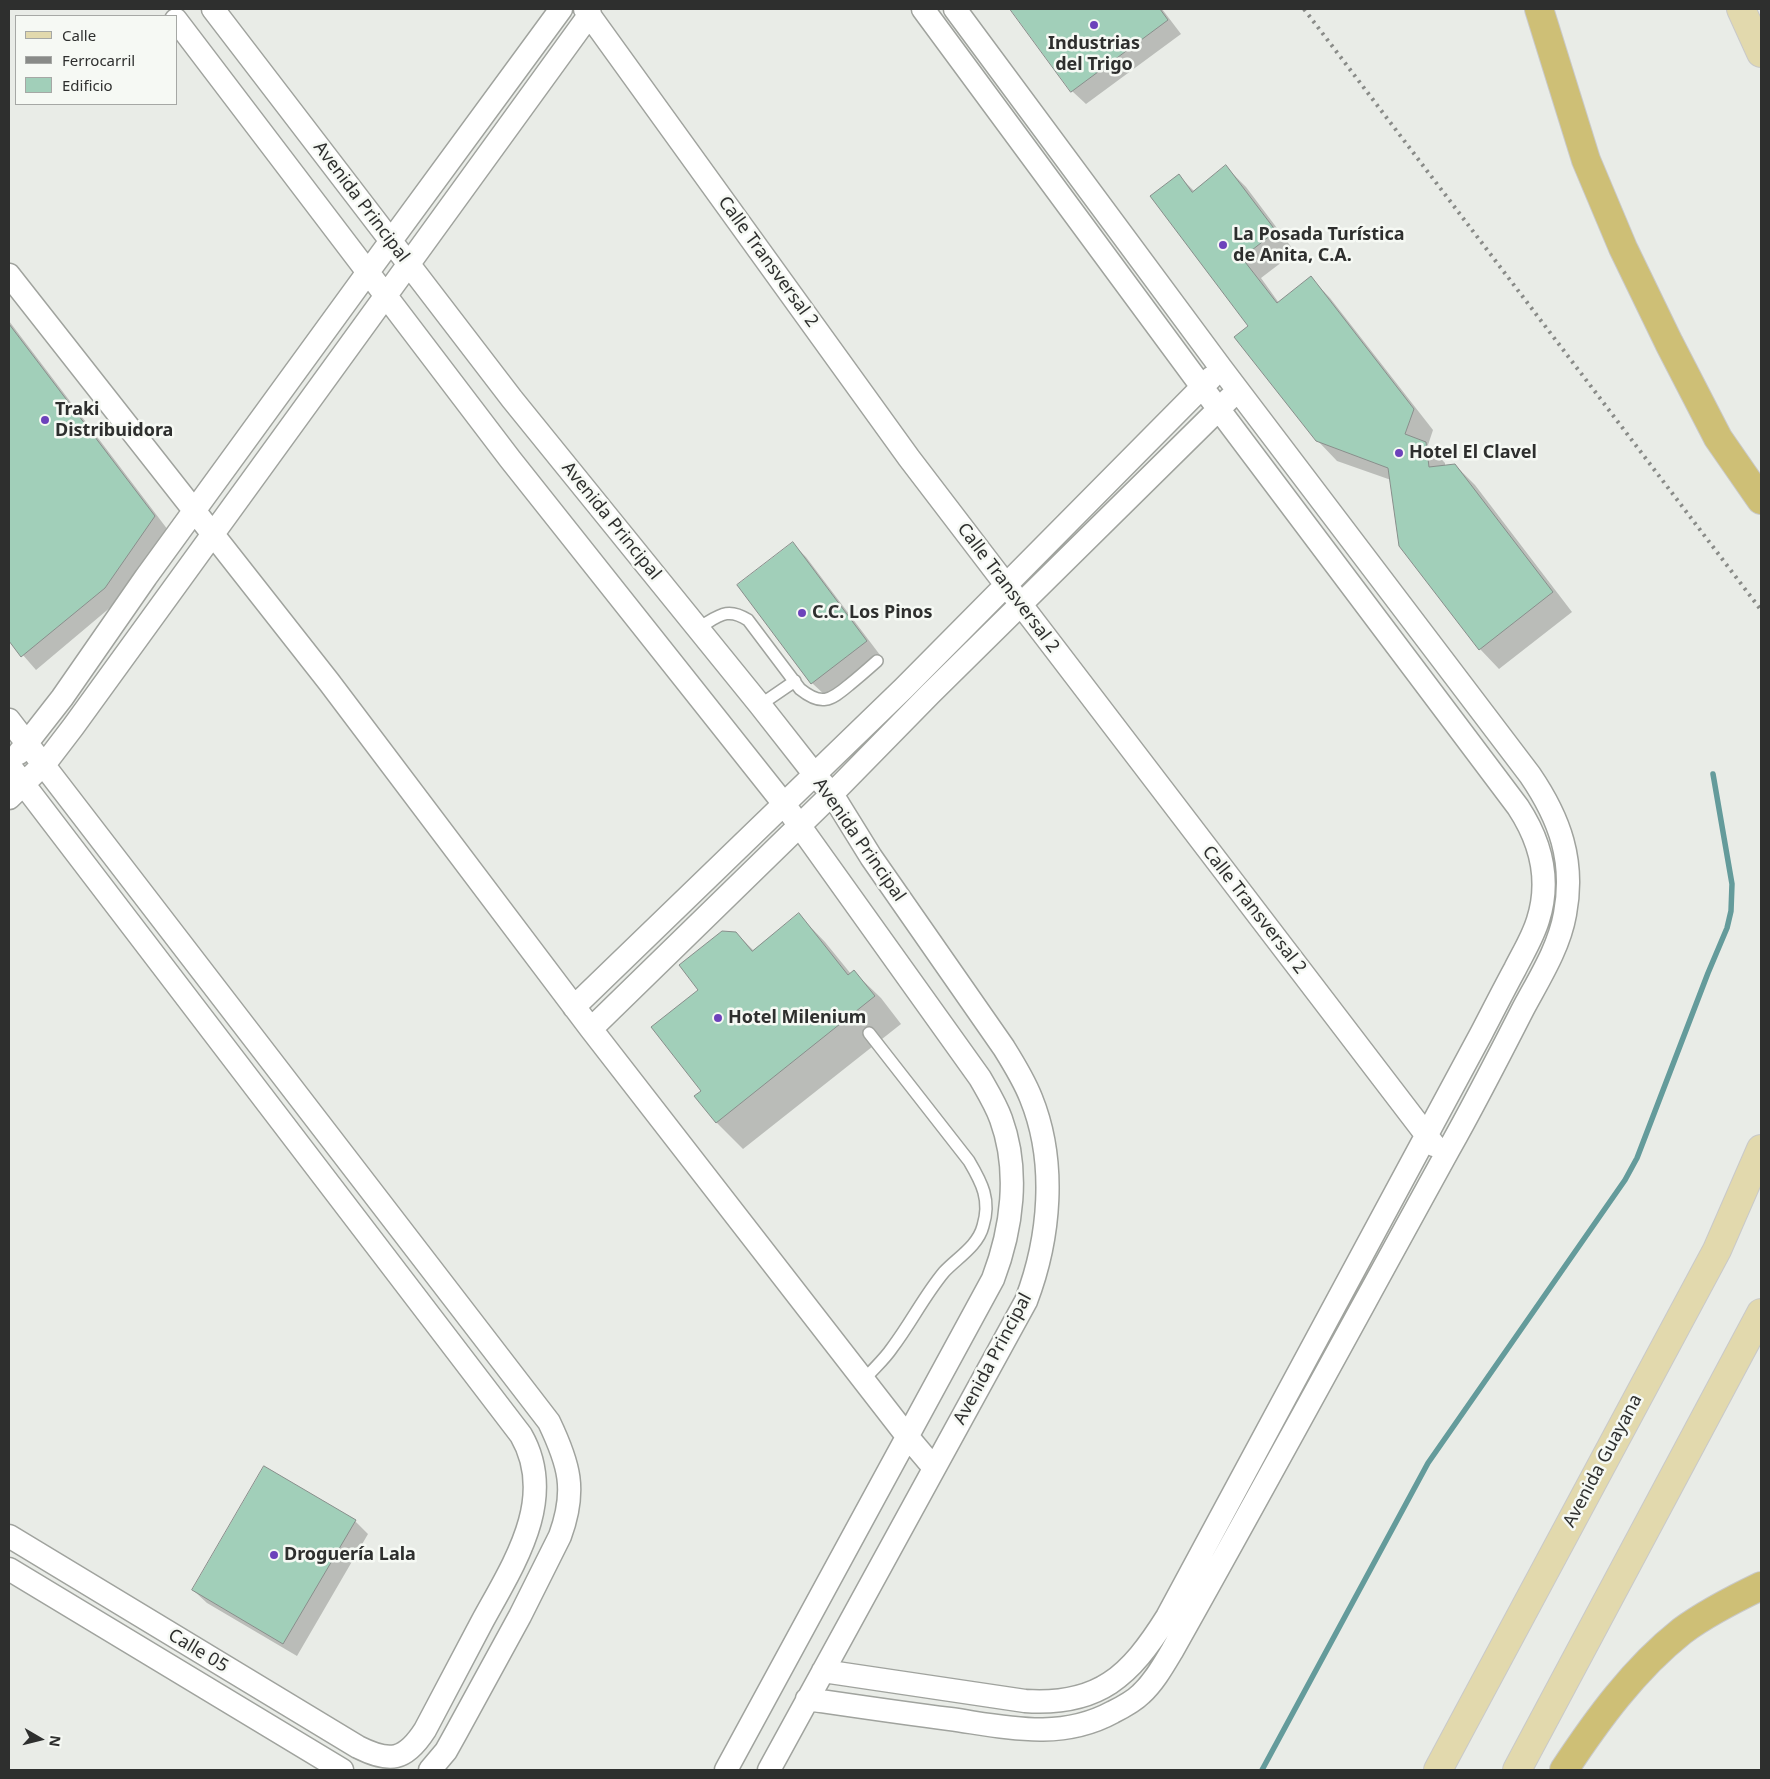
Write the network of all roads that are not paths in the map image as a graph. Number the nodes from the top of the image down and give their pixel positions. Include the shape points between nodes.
1 (213, 9) edge
2 (561, 9) edge
3 (923, 9) edge
4 (955, 9) edge
5 (1539, 9) edge
6 (1741, 9) edge
7 (588, 12) edge
8 (178, 23) edge
9 (1761, 53) edge
10 (469, 133) junction
11 (489, 155) junction
12 (391, 241) junction
13 (409, 265) junction
14 (368, 272) junction
15 (9, 275) edge
16 (386, 296) junction
17 (1220, 368) junction
18 (1202, 388) junction
19 (1237, 390) junction
20 (1218, 409) junction
21 (1761, 500) edge
22 (194, 511) junction
23 (1334, 516) junction
24 (213, 534) junction
25 (1313, 534) junction
26 (1006, 586) junction
27 (1020, 605) junction
28 (698, 628) junction
29 (877, 662) dead end
30 (795, 681) junction
31 (1471, 697) junction
32 (760, 705) junction
33 (1450, 715) junction
34 (9, 720) edge
35 (27, 744) junction
36 (9, 764) edge
37 (43, 764) junction
38 (815, 775) junction
39 (16, 791) edge
40 (832, 794) junction
41 (784, 804) junction
42 (800, 826) junction
43 (1560, 832) junction
44 (1536, 838) junction
45 (574, 1007) junction
46 (591, 1029) junction
47 (869, 1033) dead end
48 (1427, 1135) junction
49 (1761, 1149) edge
50 (1444, 1157) junction
51 (391, 1216) junction
52 (368, 1235) junction
53 (1761, 1313) edge
54 (478, 1329) junction
55 (453, 1346) junction
56 (864, 1380) junction
57 (907, 1436) junction
58 (934, 1468) junction
59 (9, 1536) edge
60 (9, 1569) edge
61 (1761, 1586) edge
62 (217, 1662) junction
63 (823, 1670) junction
64 (203, 1686) junction
65 (807, 1699) junction
66 (342, 1770) edge
67 (430, 1770) edge
68 (726, 1770) edge
69 (769, 1770) edge
70 (1438, 1770) edge
71 (1517, 1770) edge
72 (1564, 1770) edge

1 - 12 street, Avenida Principal
2 - 10 street
3 - 18 street
4 - 17 street
5 - 21 highway via 1586,160 1623,248 1718,438
6 - 9 main road
7 - 11 street
7 - 26 street, Calle Transversal 2 via 909,458
8 - 14 street, Avenida Principal
10 - 11 street
10 - 12 street
11 - 13 street
12 - 13 street, Avenida Principal
12 - 14 street
13 - 16 street
13 - 28 street, Avenida Principal via 512,399
14 - 16 street, Avenida Principal
14 - 22 street
15 - 22 street
16 - 24 street
16 - 41 street, Avenida Principal via 516,467
17 - 18 street
17 - 19 street
18 - 20 street
18 - 26 street
19 - 20 street
19 - 23 street
20 - 25 street
20 - 27 street
22 - 24 street
22 - 35 street
23 - 25 street
23 - 31 street
24 - 37 street
24 - 45 street
25 - 33 street
26 - 27 street, Calle Transversal 2
26 - 38 street
27 - 40 street
27 - 48 street, Calle Transversal 2
28 - 30 lane via 730,612 739,614 748,620
28 - 32 street, Avenida Principal
29 - 30 lane via 835,697 823,700 810,697
30 - 32 lane
31 - 33 street
31 - 43 street via 1544,796
32 - 38 street, Avenida Principal
33 - 44 street via 1518,807
34 - 35 street
35 - 36 street
35 - 37 street
36 - 39 street
37 - 39 street
37 - 51 street
38 - 40 street, Avenida Principal
38 - 41 street
39 - 52 street
40 - 42 street
40 - 58 street, Avenida Principal via 871,857 1021,1075 1034,1107 1045,1151 1046,1224 1033,1283
41 - 42 street, Avenida Principal
41 - 45 street
42 - 46 street
42 - 57 street, Avenida Principal via 980,1078 1002,1120 1008,1144 1012,1189 1002,1254 982,1300
43 - 44 street
43 - 50 street via 1569,882 1558,940
44 - 48 street via 1544,877 1538,922
45 - 46 street
46 - 56 street
47 - 56 lane via 969,1161 982,1183 986,1202 983,1226 975,1241 945,1271 892,1350
48 - 50 street, Calle Transversal 2
48 - 63 street via 1167,1617 1145,1650 1124,1672 1084,1696 1042,1702
49 - 70 main road, Avenida Guayana via 1717,1250
50 - 65 street via 1172,1651 1132,1702 1104,1717 1074,1727 1047,1731
51 - 52 street
51 - 54 street
52 - 55 street
53 - 71 main road
54 - 55 street
54 - 67 street via 549,1422 568,1469 569,1496 565,1522 551,1556 453,1739
55 - 62 street, Calle 05 via 528,1446 536,1482 533,1505 518,1556 416,1744 401,1756 381,1757 358,1747
56 - 57 street
57 - 58 street
57 - 68 street, Avenida Principal
58 - 63 street, Avenida Principal
59 - 62 street, Calle 05
60 - 64 street, Calle 05
61 - 72 highway via 1727,1602 1683,1631 1647,1662
62 - 64 street
63 - 65 street, Avenida Principal
64 - 66 street, Calle 05
65 - 69 street, Avenida Principal

